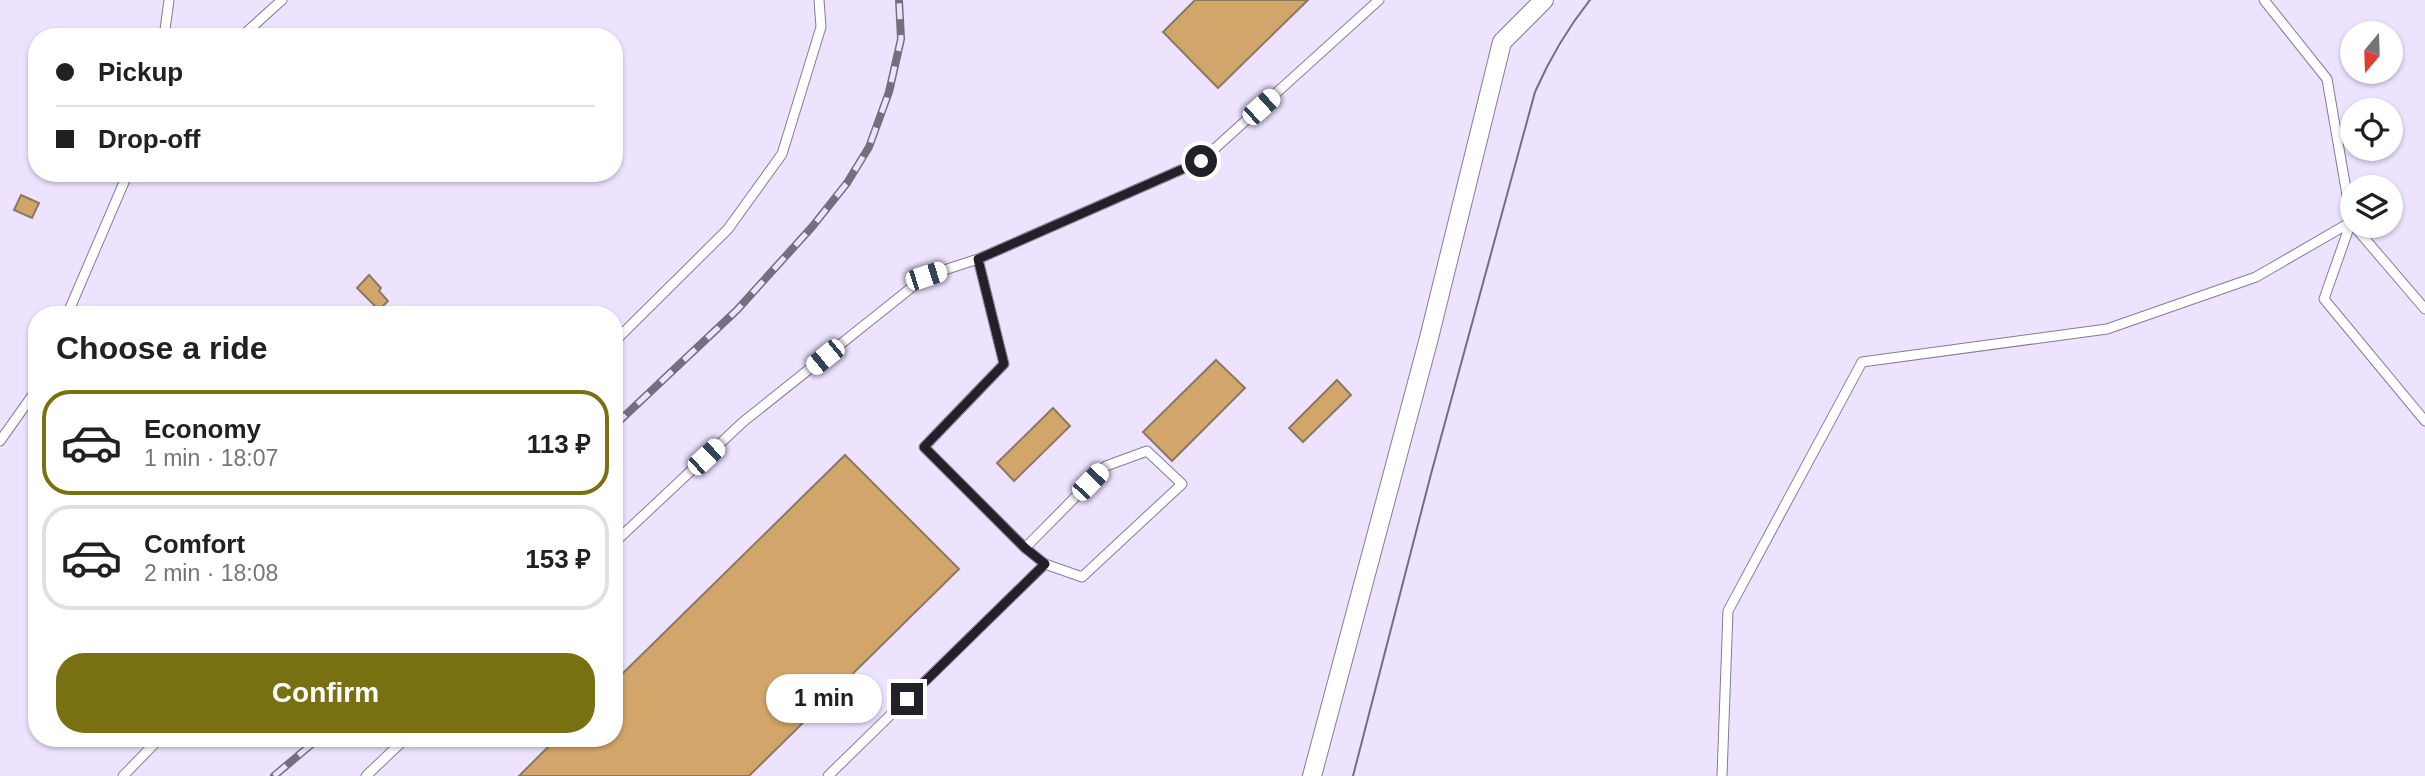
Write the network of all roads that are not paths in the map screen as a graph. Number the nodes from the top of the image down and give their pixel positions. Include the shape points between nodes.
1 (169, 0) edge
2 (282, 0) edge
3 (819, 0) edge
4 (1379, 0) edge
5 (1544, 0) edge
6 (2264, 0) edge
7 (165, 28) edge
8 (251, 28) edge
9 (2344, 175) edge
10 (124, 182) edge
11 (2340, 231) edge
12 (2347, 238) edge
13 (2364, 238) edge
14 (978, 259) junction
15 (71, 306) edge
16 (2425, 309) edge
17 (623, 333) edge
18 (28, 406) edge
19 (2425, 421) edge
20 (0, 440) edge
21 (623, 535) edge
22 (1025, 548) junction
23 (1045, 564) junction
24 (151, 747) edge
25 (396, 747) edge
26 (123, 776) edge
27 (366, 776) edge
28 (828, 776) edge
29 (1312, 776) edge
30 (1721, 776) edge

1 - 7 lane
2 - 8 lane
3 - 17 lane via 821,27 782,155 728,229
4 - 14 lane via 1201,161
5 - 29 street via 1502,42 1429,338
6 - 9 lane via 2327,79
10 - 15 lane
11 - 30 lane via 2256,277 2107,329 1863,362 1728,611
12 - 19 lane via 2324,299
13 - 16 lane
14 - 21 lane via 926,276 743,422
14 - 22 lane via 1004,364 924,447
18 - 20 lane
22 - 23 lane
22 - 23 lane via 1106,466 1147,451 1182,484 1082,577
23 - 28 lane
24 - 26 lane
25 - 27 lane

